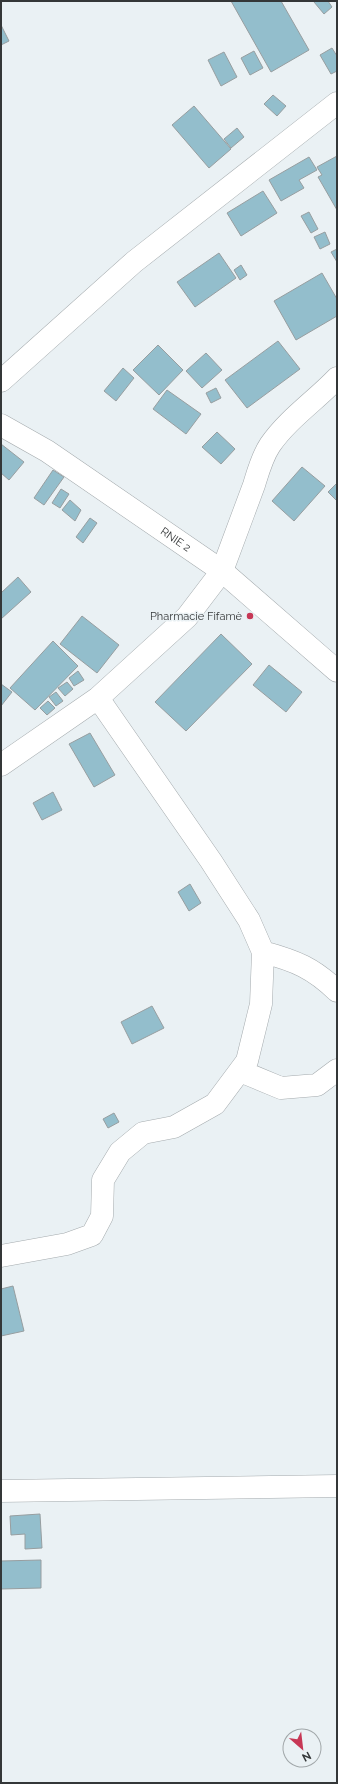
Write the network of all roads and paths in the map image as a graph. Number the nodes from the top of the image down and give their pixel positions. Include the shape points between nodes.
1 (337, 102) edge
2 (337, 378) edge
3 (1, 381) edge
4 (1, 425) edge
5 (222, 571) junction
6 (337, 672) edge
7 (98, 698) junction
8 (1, 765) edge
9 (264, 952) junction
10 (337, 991) edge
11 (337, 1070) edge
12 (240, 1071) junction
13 (1, 1256) edge
14 (337, 1486) edge
15 (1, 1491) edge

1 - 3 main road via 134,262
2 - 5 main road via 287,424 269,446
4 - 5 main road, RNIE 2 / RNIE 2 via 46,452
5 - 6 main road, RNIE 2 / RNIE 2
5 - 7 main road via 187,617
7 - 8 main road
7 - 9 main road via 223,881 248,920
9 - 10 main road via 292,960 320,975
9 - 12 main road via 261,1004 248,1061
11 - 12 main road via 317,1085 281,1088
12 - 13 main road via 215,1104 174,1128 143,1133 120,1152 103,1180 102,1216 92,1235 67,1244
14 - 15 main road

